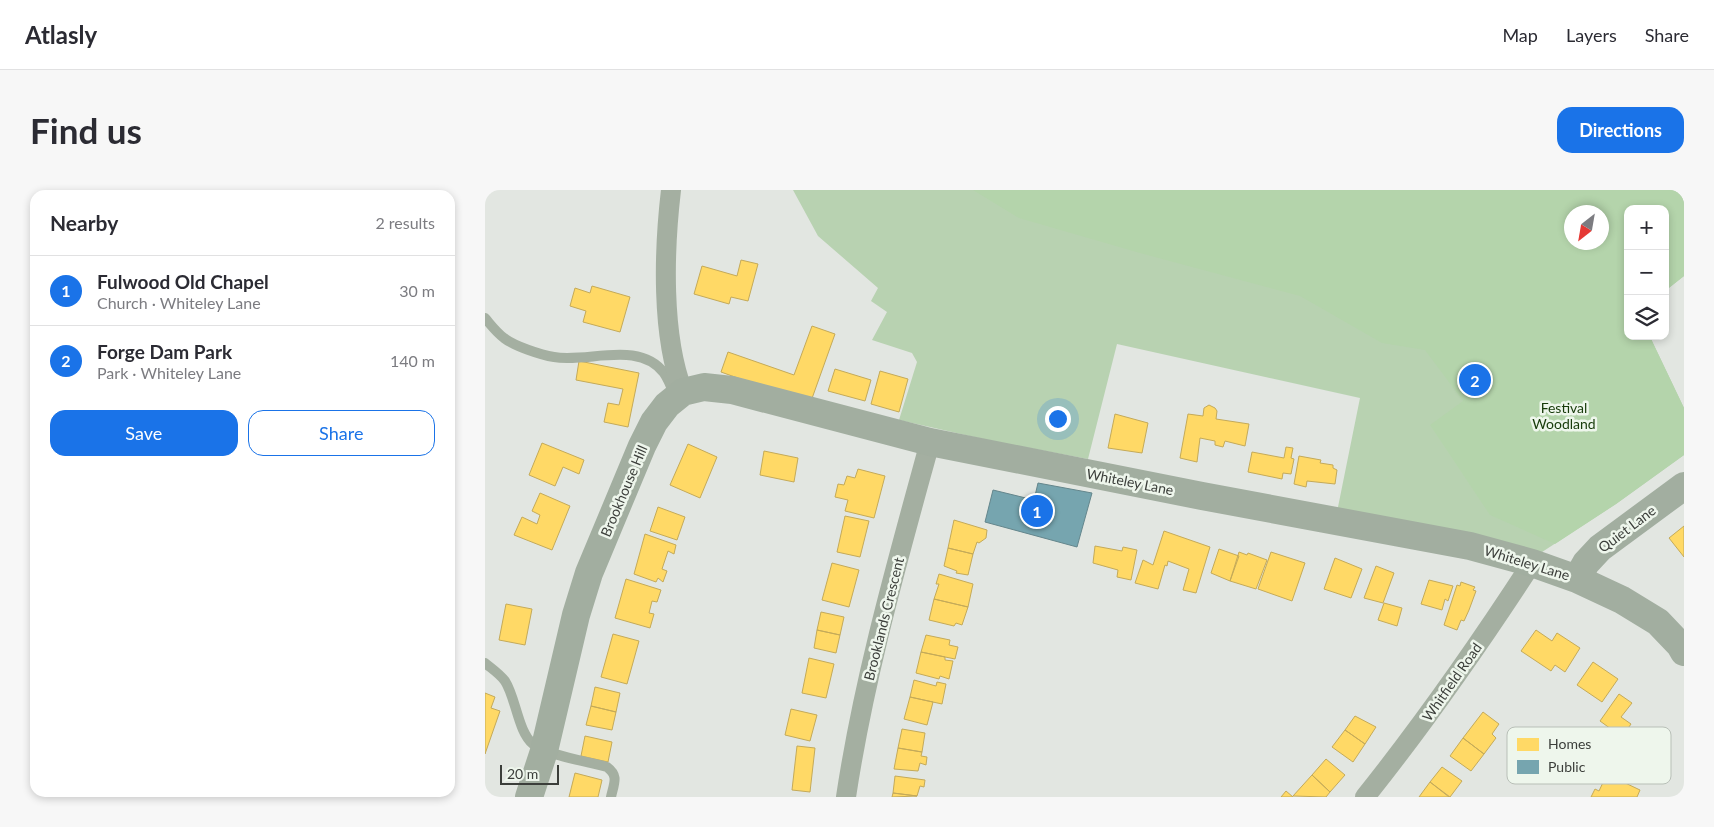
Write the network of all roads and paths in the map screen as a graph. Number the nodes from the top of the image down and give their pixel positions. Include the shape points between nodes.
1 (671, 190) edge
2 (485, 318) edge
3 (679, 395) junction
4 (929, 442) junction
5 (1684, 486) edge
6 (1532, 563) junction
7 (1577, 579) junction
8 (1683, 647) edge
9 (485, 662) edge
10 (544, 751) junction
11 (529, 797) edge
12 (611, 797) edge
13 (846, 797) edge
14 (1365, 797) edge

1 - 3 street via 666,232 667,301
2 - 3 lane via 506,340 553,357 585,359 616,354 645,359 663,372
3 - 4 street, Whiteley Lane via 704,387 732,390
3 - 10 street, Brookhouse Hill via 667,405 642,446 589,574
4 - 6 street, Whiteley Lane via 1470,546
4 - 13 street, Brooklands Crescent via 869,674
5 - 7 street, Quiet Lane via 1600,548
6 - 7 street, Whiteley Lane
6 - 14 street, Whitfield Road via 1411,740
7 - 8 street, Whiteley Lane via 1622,600 1658,622
9 - 10 lane via 504,679 527,736
10 - 11 street, Brookhouse Hill
10 - 12 lane via 607,767 614,772 615,778

